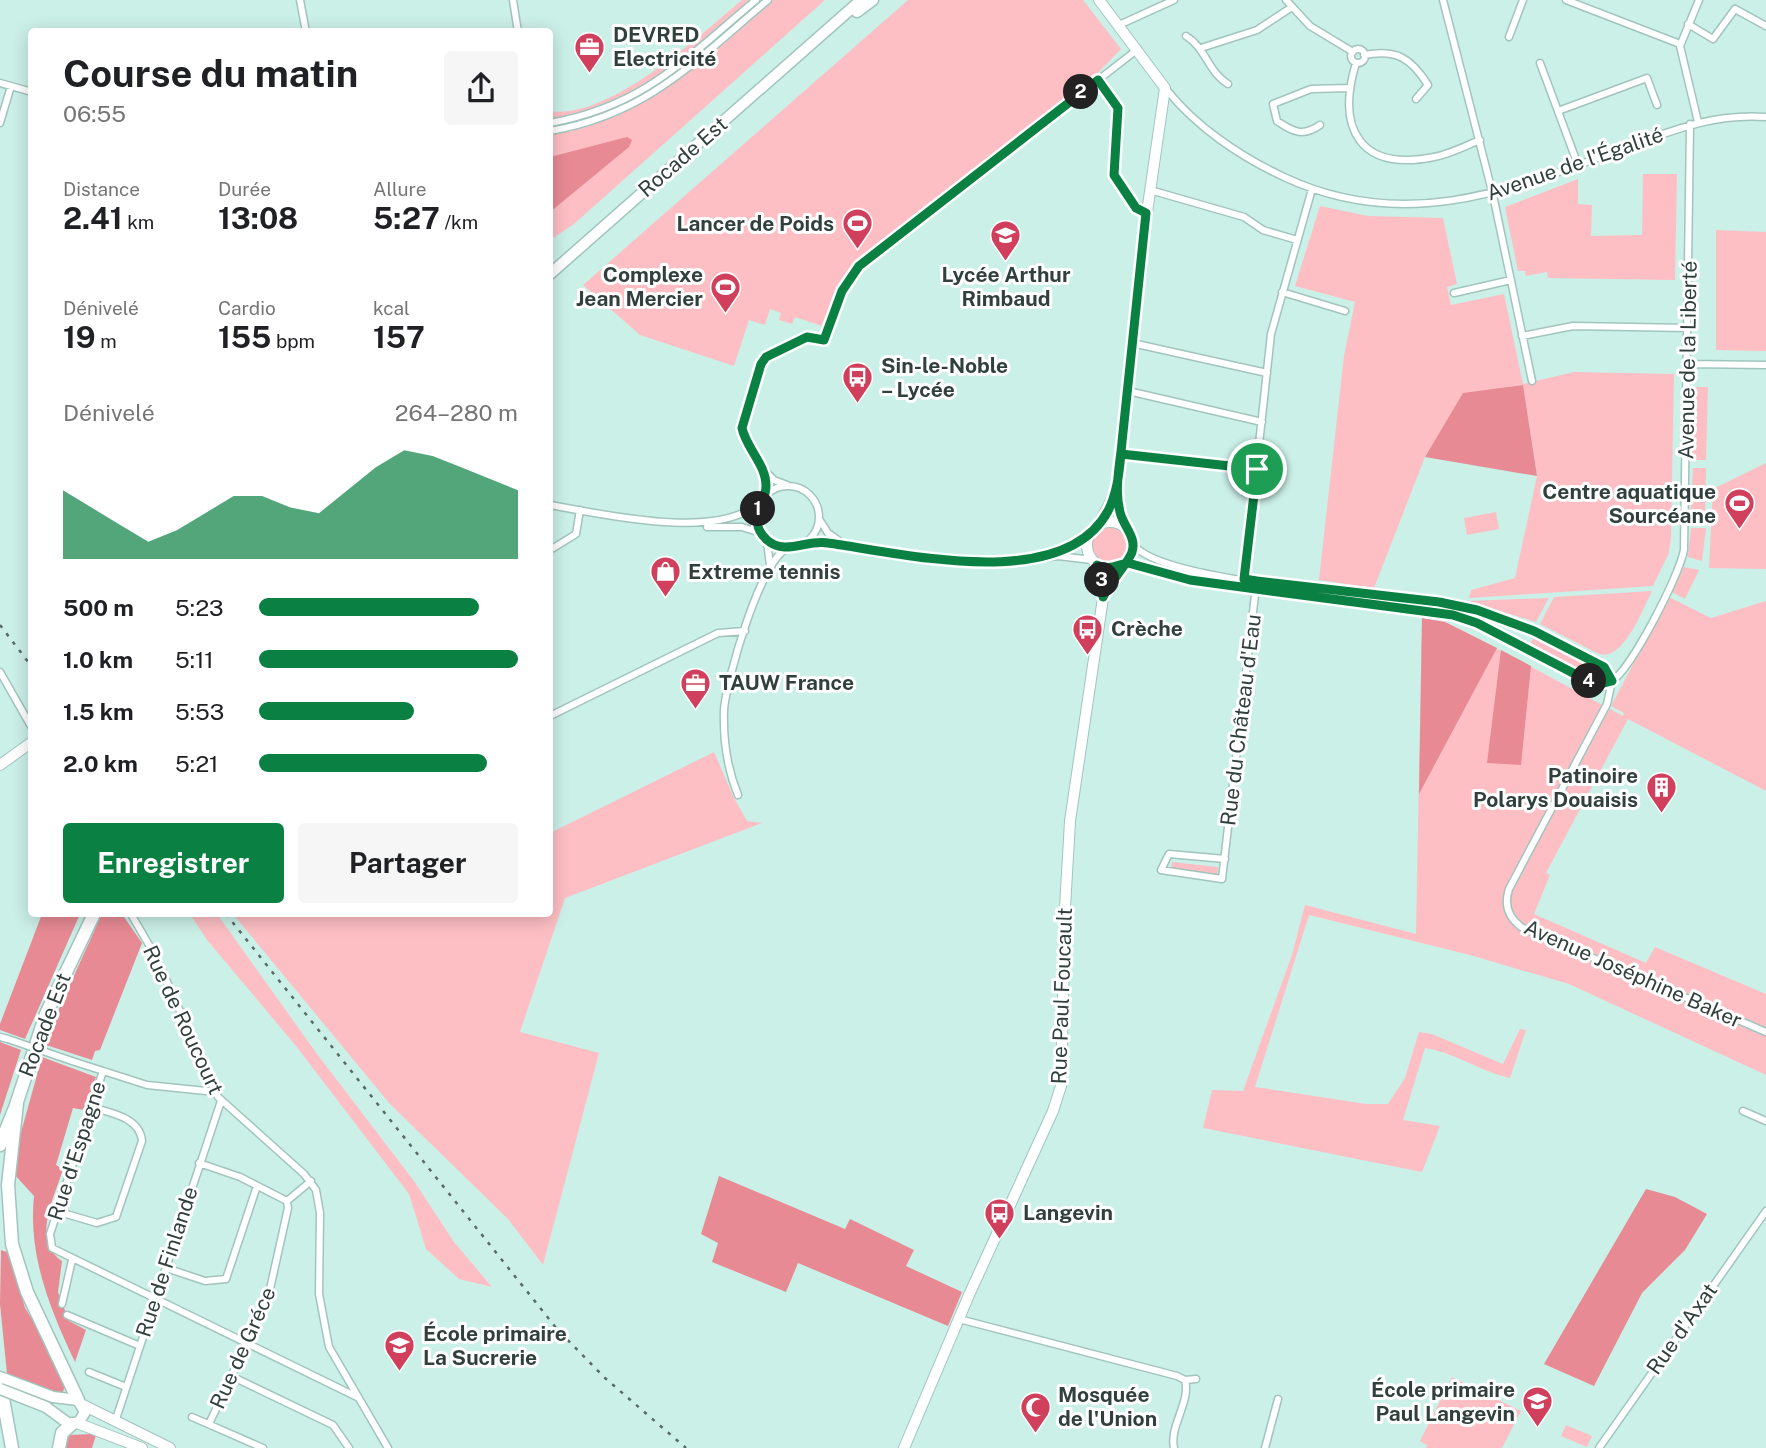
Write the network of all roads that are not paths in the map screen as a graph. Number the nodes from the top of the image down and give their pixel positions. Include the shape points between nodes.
1 (300, 0) edge
2 (513, 0) edge
3 (756, 0) edge
4 (768, 0) edge
5 (861, 0) edge
6 (873, 0) edge
7 (1100, 0) edge
8 (1150, 0) edge
9 (1174, 0) edge
10 (1286, 0) edge
11 (1443, 0) edge
12 (1523, 0) edge
13 (1566, 0) edge
14 (1699, 0) edge
15 (1292, 7) junction
16 (1154, 9) junction
17 (1688, 24) junction
18 (1119, 25) junction
19 (1766, 26) edge
20 (305, 28) edge
21 (517, 28) edge
22 (1186, 36) dead end
23 (1509, 37) dead end
24 (817, 39) junction
25 (1680, 44) junction
26 (1201, 48) junction
27 (1138, 49) junction
28 (1353, 52) junction
29 (1364, 54) junction
30 (1356, 63) junction
31 (1540, 63) dead end
32 (1098, 80) junction
33 (0, 83) edge
34 (1227, 84) dead end
35 (11, 86) junction
36 (1165, 88) junction
37 (1349, 88) junction
38 (28, 91) edge
39 (1416, 99) dead end
40 (1657, 105) dead end
41 (1558, 111) junction
42 (1766, 117) edge
43 (0, 122) edge
44 (553, 122) edge
45 (1694, 123) junction
46 (1320, 125) dead end
47 (553, 130) edge
48 (1480, 140) junction
49 (1578, 165) junction
50 (1312, 189) junction
51 (1150, 190) junction
52 (1493, 195) junction
53 (1146, 213) junction
54 (1297, 240) junction
55 (553, 271) edge
56 (1511, 280) junction
57 (1282, 292) junction
58 (1454, 293) dead end
59 (1345, 311) dead end
60 (1689, 328) junction
61 (1522, 336) junction
62 (1132, 343) junction
63 (1689, 364) junction
64 (1766, 365) edge
65 (1267, 373) junction
66 (1532, 381) dead end
67 (1128, 391) junction
68 (1262, 422) junction
69 (1121, 454) junction
70 (759, 463) junction
71 (1257, 469) junction
72 (791, 486) junction
73 (1117, 487) junction
74 (763, 499) junction
75 (553, 506) edge
76 (580, 510) junction
77 (819, 519) junction
78 (688, 523) junction
79 (1095, 528) junction
80 (1125, 528) junction
81 (763, 535) junction
82 (803, 544) junction
83 (1133, 544) junction
84 (850, 547) junction
85 (553, 548) edge
86 (789, 548) junction
87 (1034, 559) junction
88 (1095, 562) junction
89 (1123, 564) junction
90 (769, 570) junction
91 (1244, 583) junction
92 (1256, 585) junction
93 (1103, 597) junction
94 (745, 631) junction
95 (0, 672) edge
96 (1612, 681) junction
97 (553, 715) edge
98 (28, 721) edge
99 (28, 745) edge
100 (0, 765) edge
101 (738, 795) dead end
102 (1225, 859) junction
103 (93, 917) edge
104 (133, 917) edge
105 (1766, 1032) edge
106 (4, 1038) edge
107 (103, 1071) junction
108 (216, 1092) junction
109 (221, 1101) junction
110 (17, 1103) junction
111 (91, 1107) junction
112 (1743, 1111) dead end
113 (1766, 1121) edge
114 (0, 1145) edge
115 (200, 1163) junction
116 (310, 1181) junction
117 (0, 1182) edge
118 (257, 1185) junction
119 (287, 1201) junction
120 (57, 1211) junction
121 (1766, 1211) edge
122 (72, 1260) junction
123 (166, 1268) junction
124 (155, 1299) junction
125 (62, 1304) dead end
126 (66, 1315) dead end
127 (959, 1319) junction
128 (246, 1345) junction
129 (140, 1346) junction
130 (89, 1372) dead end
131 (231, 1376) junction
132 (0, 1379) edge
133 (1196, 1379) dead end
134 (1185, 1380) junction
135 (126, 1387) junction
136 (0, 1389) edge
137 (359, 1398) junction
138 (1278, 1399) dead end
139 (81, 1403) junction
140 (192, 1417) dead end
141 (114, 1423) junction
142 (74, 1424) junction
143 (209, 1424) junction
144 (12, 1448) edge
145 (59, 1448) edge
146 (142, 1448) edge
147 (170, 1448) edge
148 (262, 1448) edge
149 (349, 1448) edge
150 (388, 1448) edge
151 (904, 1448) edge
152 (1174, 1448) edge
153 (1265, 1448) edge
154 (1599, 1448) edge

1 - 20 street
2 - 21 street
3 - 44 street via 646,89 599,111
4 - 47 street via 650,97 605,118
5 - 24 main road, Rocade Est
6 - 24 main road, Rocade Est
7 - 18 street
8 - 16 street
9 - 16 street
10 - 15 street
11 - 48 street
12 - 23 street
13 - 25 street
14 - 17 street
15 - 26 street via 1257,30
15 - 28 street via 1319,33
16 - 18 street
17 - 19 street via 1713,39 1735,9
17 - 25 street
18 - 27 street
22 - 26 street
24 - 55 main road, Rocade Est
25 - 45 street, Avenue de la Liberté
26 - 34 street
27 - 32 street
27 - 36 street
28 - 29 street
28 - 30 street via 1351,58
29 - 30 street via 1363,61
29 - 39 street via 1393,53 1413,63 1428,85
30 - 37 street
31 - 41 street
32 - 53 street via 1118,108 1114,175 1136,208
32 - 70 street via 859,266 842,291 824,340 807,337 762,361 742,428
33 - 35 street
35 - 38 street
35 - 43 street
36 - 50 street, Avenue de l'Égalité via 1239,153
36 - 51 street
37 - 46 street via 1311,89 1273,104 1277,121 1295,132 1305,134
37 - 48 street via 1347,111 1352,130 1363,146 1377,155 1425,159
40 - 41 street via 1647,78
41 - 49 street
42 - 45 street, Avenue de l'Égalité
45 - 49 street, Avenue de l'Égalité
45 - 60 street, Avenue de la Liberté
48 - 52 street
49 - 52 street, Avenue de l'Égalité
50 - 52 street, Avenue de l'Égalité via 1359,201 1403,205
50 - 54 street
51 - 53 street
51 - 54 street via 1244,217 1263,230
52 - 56 street
53 - 62 street
54 - 57 street
56 - 58 street
56 - 61 street
57 - 59 street
57 - 65 street
60 - 61 street via 1573,326
60 - 63 street, Avenue de la Liberté
61 - 66 street
62 - 65 street
62 - 67 street
63 - 64 street
63 - 96 street, Avenue de la Liberté via 1682,561 1629,663
65 - 68 street
67 - 68 street
67 - 69 street
68 - 71 street
69 - 71 street
69 - 73 street
70 - 72 street via 774,480
70 - 74 street via 765,479
71 - 91 street
72 - 74 street via 776,488
72 - 77 street via 813,498
73 - 79 street
73 - 80 street
74 - 78 street via 737,517
74 - 81 street via 757,514
75 - 76 street
76 - 78 street
76 - 85 street via 576,534
77 - 82 street via 813,536
77 - 84 street via 831,536
78 - 81 street via 750,528
79 - 80 street via 1113,522
79 - 87 street via 1068,546
79 - 88 street via 1087,546
80 - 83 street
81 - 86 street
81 - 90 street via 770,548
82 - 84 street via 827,542
82 - 86 street
83 - 89 street
83 - 91 street via 1143,555 1167,565
84 - 87 street via 991,563
86 - 90 street via 780,552
87 - 88 street via 1064,556
88 - 89 street via 1108,568
88 - 93 street, Rue Paul Foucault
89 - 91 street via 1139,564 1190,580
89 - 93 street, Rue Paul Foucault
90 - 94 street
91 - 92 street
92 - 96 street via 1453,615 1596,685
92 - 96 street via 1439,602 1477,610 1534,631 1604,667
92 - 102 street, Rue du Château d'Eau
93 - 127 street, Rue Paul Foucault via 1069,833 1061,1086
94 - 97 street via 718,633
94 - 101 street via 731,668 724,708 726,752
95 - 98 street
96 - 105 street, Avenue Joséphine Baker via 1607,704 1509,889 1509,912 1521,926
99 - 100 street
102 - 102 street via 1169,853 1161,870 1222,879
103 - 110 highway, Rocade Est via 50,1004
104 - 108 street, Rue de Roucourt via 156,957
106 - 107 street, bridge
107 - 108 street via 170,1090
107 - 111 street, Rue d'Espagne
108 - 109 street, Rue de Roucourt
109 - 115 street, Rue de Finlande
109 - 116 street, Rue de Roucourt
110 - 114 highway
110 - 117 highway, Rocade Est
110 - 139 highway via 8,1185 12,1244 24,1284
111 - 120 street, Rue d'Espagne
111 - 120 street via 130,1120 142,1141 117,1216 97,1223
112 - 113 street
115 - 118 street
115 - 123 street, Rue de Finlande
116 - 119 street
116 - 137 street via 320,1202 319,1289 328,1342
118 - 119 street
118 - 123 street via 226,1279 205,1280
119 - 128 street, Rue de Gréce via 269,1295
120 - 122 street, Rue d'Espagne via 51,1246
121 - 154 street, Rue d'Axat
122 - 124 street
122 - 125 street
123 - 124 street, Rue de Finlande
124 - 128 street
124 - 129 street, Rue de Finlande
126 - 129 street
127 - 134 street
127 - 151 street, Rue Paul Foucault
128 - 131 street, Rue de Gréce
128 - 137 street
129 - 135 street, Rue de Finlande
130 - 135 street
131 - 143 street, Rue de Gréce
131 - 149 street via 333,1425
132 - 139 main road
132 - 144 highway
133 - 134 street
134 - 152 street
135 - 141 street, Rue de Finlande
136 - 142 main road, bridge
137 - 150 street
138 - 153 street
139 - 141 street
139 - 142 main road via 84,1416
140 - 143 street
141 - 147 street
142 - 145 highway via 62,1433
142 - 146 street
143 - 148 street

